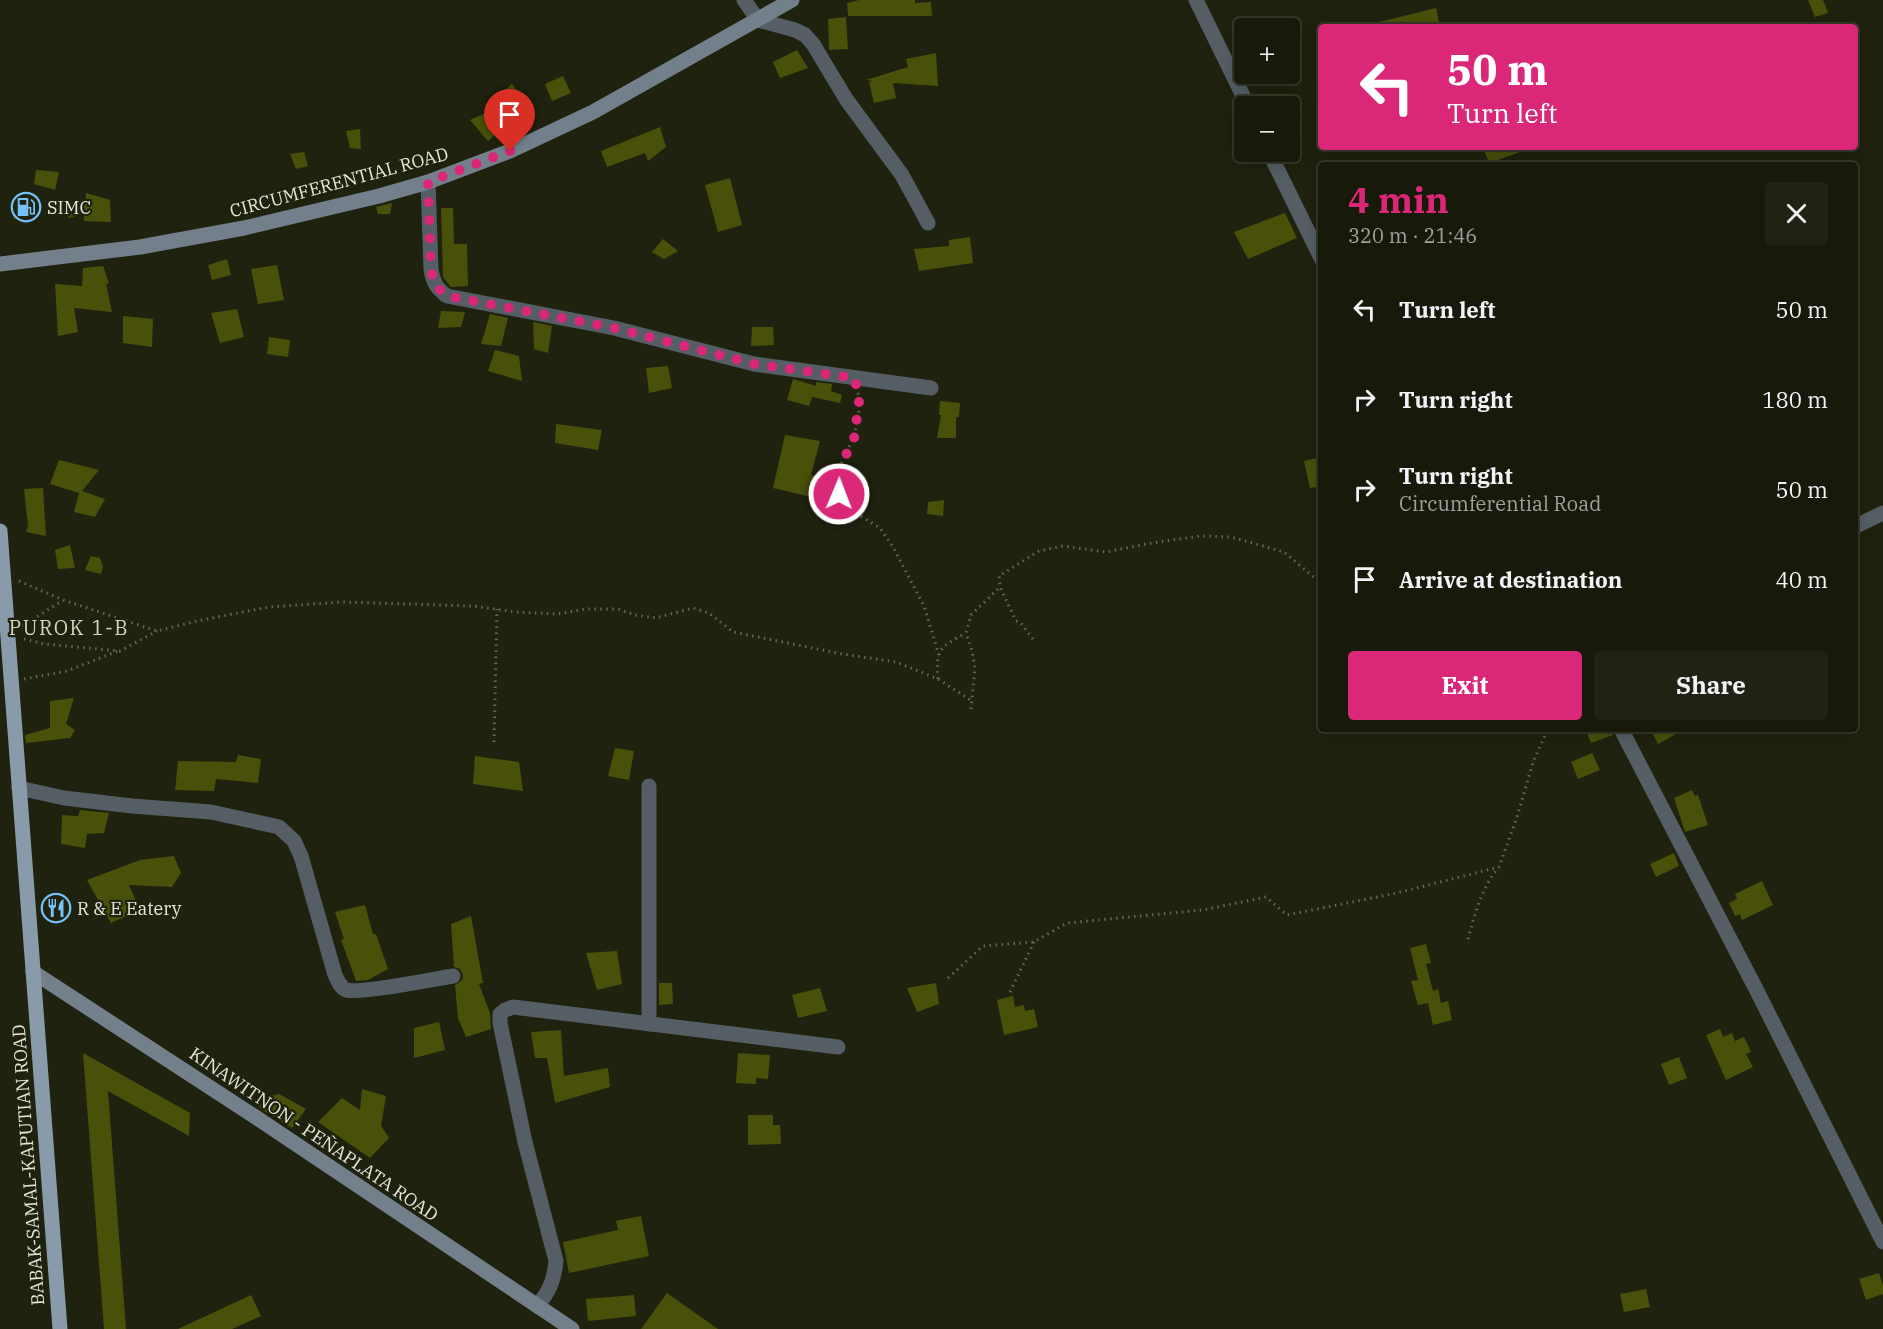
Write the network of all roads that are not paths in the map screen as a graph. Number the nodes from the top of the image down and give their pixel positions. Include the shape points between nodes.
1 (744, 0) edge
2 (792, 0) edge
3 (1196, 0) edge
4 (758, 20) junction
5 (1243, 96) edge
6 (1274, 162) edge
7 (428, 182) junction
8 (928, 223) dead end
9 (1318, 252) edge
10 (0, 264) edge
11 (931, 388) dead end
12 (1883, 513) edge
13 (1858, 525) edge
14 (0, 531) edge
15 (1623, 732) edge
16 (649, 786) dead end
17 (19, 788) junction
18 (33, 972) junction
19 (453, 976) dead end
20 (649, 1024) junction
21 (838, 1047) dead end
22 (1883, 1242) edge
23 (537, 1306) junction
24 (60, 1329) edge
25 (572, 1329) edge

1 - 4 street
2 - 4 main road, CIRCUMFERENTIAL ROAD
3 - 5 street
4 - 7 main road, CIRCUMFERENTIAL ROAD via 592,112 510,151
4 - 8 street via 795,30 813,44 846,99 902,175
6 - 9 street
7 - 10 main road, CIRCUMFERENTIAL ROAD via 244,228 140,247
7 - 11 street via 431,269 438,289 447,296 614,328 754,364
12 - 13 street
14 - 17 main road, BABAK-SAMAL-KAPUTIAN ROAD
15 - 22 street
16 - 20 street
17 - 18 main road, BABAK-SAMAL-KAPUTIAN ROAD
17 - 19 street via 63,798 211,812 279,827 294,841 301,856 340,985 347,990 363,990
18 - 23 main road, KINAWITNON - PEÑAPLATA ROAD
18 - 24 main road, BABAK-SAMAL-KAPUTIAN ROAD
20 - 21 street
20 - 23 street via 513,1007 500,1014 525,1142 556,1261 549,1293
23 - 25 main road, KINAWITNON - PEÑAPLATA ROAD

